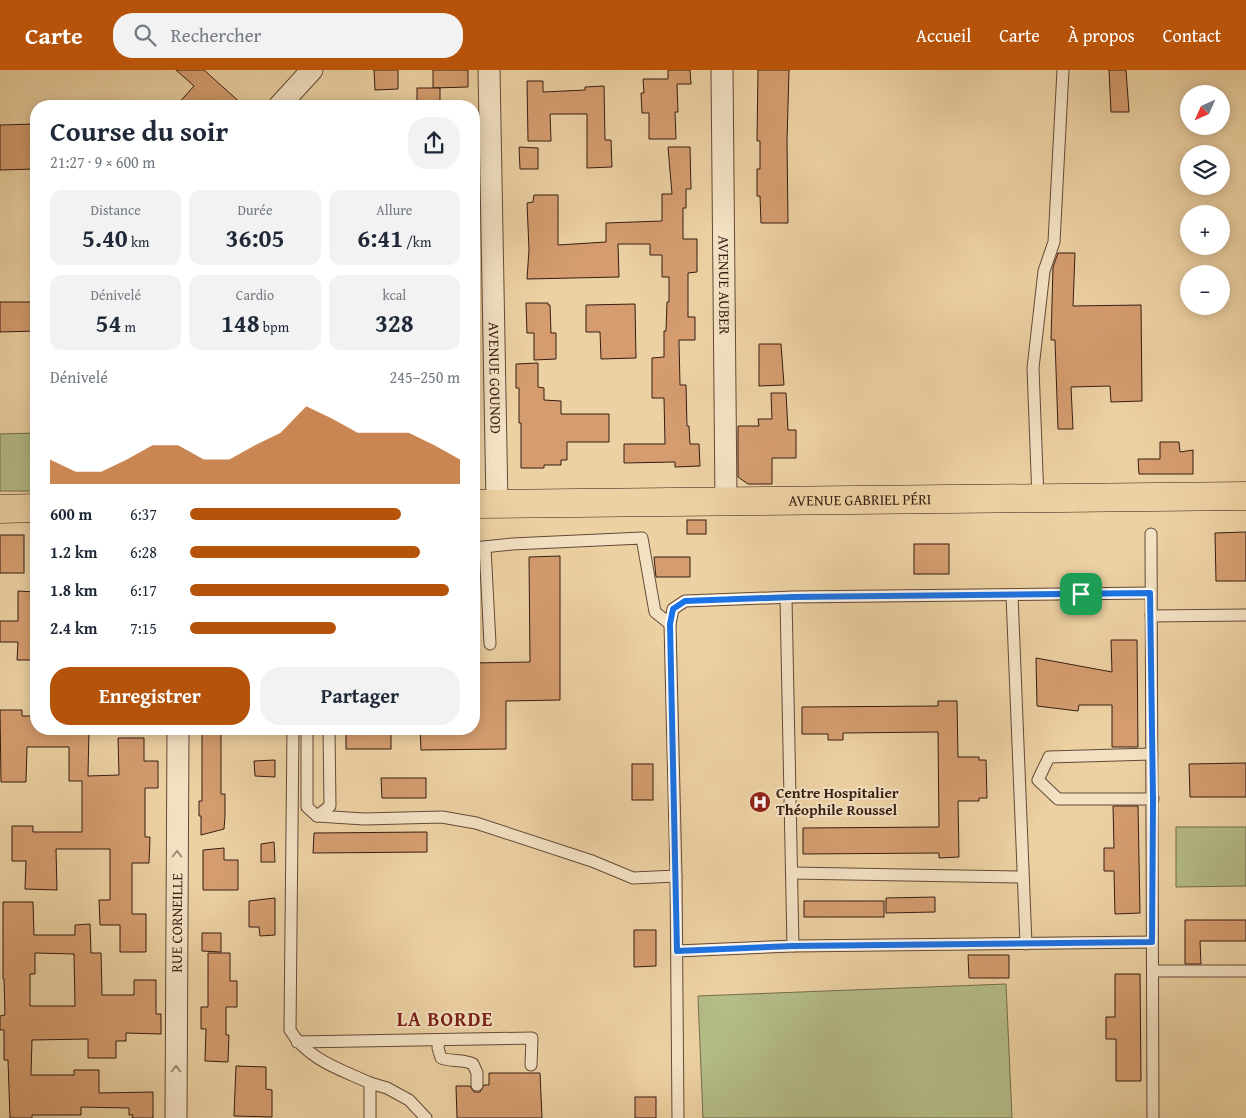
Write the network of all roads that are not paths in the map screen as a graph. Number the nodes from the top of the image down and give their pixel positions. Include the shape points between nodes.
1 (312, 70) edge
2 (489, 70) edge
3 (722, 70) edge
4 (1063, 70) edge
5 (284, 100) edge
6 (1246, 496) edge
7 (1038, 499) junction
8 (726, 501) junction
9 (486, 504) edge
10 (30, 508) edge
11 (0, 509) edge
12 (1151, 534) dead end
13 (480, 548) edge
14 (1150, 593) junction
15 (1012, 595) junction
16 (786, 598) junction
17 (1246, 614) edge
18 (1151, 616) junction
19 (670, 624) junction
20 (490, 644) dead end
21 (178, 735) edge
22 (293, 735) edge
23 (307, 735) edge
24 (329, 735) edge
25 (1152, 754) junction
26 (1038, 780) junction
27 (1020, 781) junction
28 (1153, 799) junction
29 (317, 816) junction
30 (792, 873) junction
31 (676, 876) junction
32 (1023, 877) junction
33 (1152, 942) junction
34 (1026, 944) junction
35 (793, 946) junction
36 (677, 951) junction
37 (1153, 971) junction
38 (1246, 971) edge
39 (438, 1040) junction
40 (297, 1042) junction
41 (532, 1065) dead end
42 (370, 1083) junction
43 (477, 1085) dead end
44 (176, 1118) edge
45 (370, 1118) edge
46 (426, 1118) edge
47 (678, 1118) edge
48 (1153, 1118) edge

1 - 5 street
2 - 9 street, AVENUE GOUNOD
3 - 8 street, AVENUE AUBER
4 - 7 lane via 1054,242 1044,271 1033,368
6 - 7 main road, AVENUE GABRIEL PÉRI
7 - 8 main road, AVENUE GABRIEL PÉRI
8 - 9 main road, AVENUE GABRIEL PÉRI
10 - 11 main road
12 - 14 lane
13 - 19 lane via 642,538 655,612
13 - 20 lane
14 - 15 lane
14 - 18 lane
15 - 16 lane
15 - 27 lane
16 - 19 lane via 685,601 673,609
16 - 30 lane
17 - 18 lane
18 - 25 lane
19 - 31 lane
44 -> 21 street, RUE CORNEILLE
22 - 40 lane via 290,1030
23 - 29 lane via 307,807
24 - 29 lane via 330,806
25 - 26 lane via 1049,757
25 - 28 lane
26 - 27 lane
26 - 28 lane via 1058,799
27 - 32 lane
28 - 33 lane
29 - 31 lane via 364,819 442,817 476,824 592,861 633,878
30 - 32 lane
30 - 35 lane
31 - 36 lane
32 - 34 lane
33 - 34 lane
33 - 37 lane
34 - 35 lane
35 - 36 lane
36 - 47 lane
37 - 38 lane
37 - 48 lane
39 - 40 lane
39 - 41 lane via 532,1038
39 - 43 lane via 442,1058 473,1064
40 - 42 lane via 328,1065
42 - 45 lane
42 - 46 lane via 409,1100

